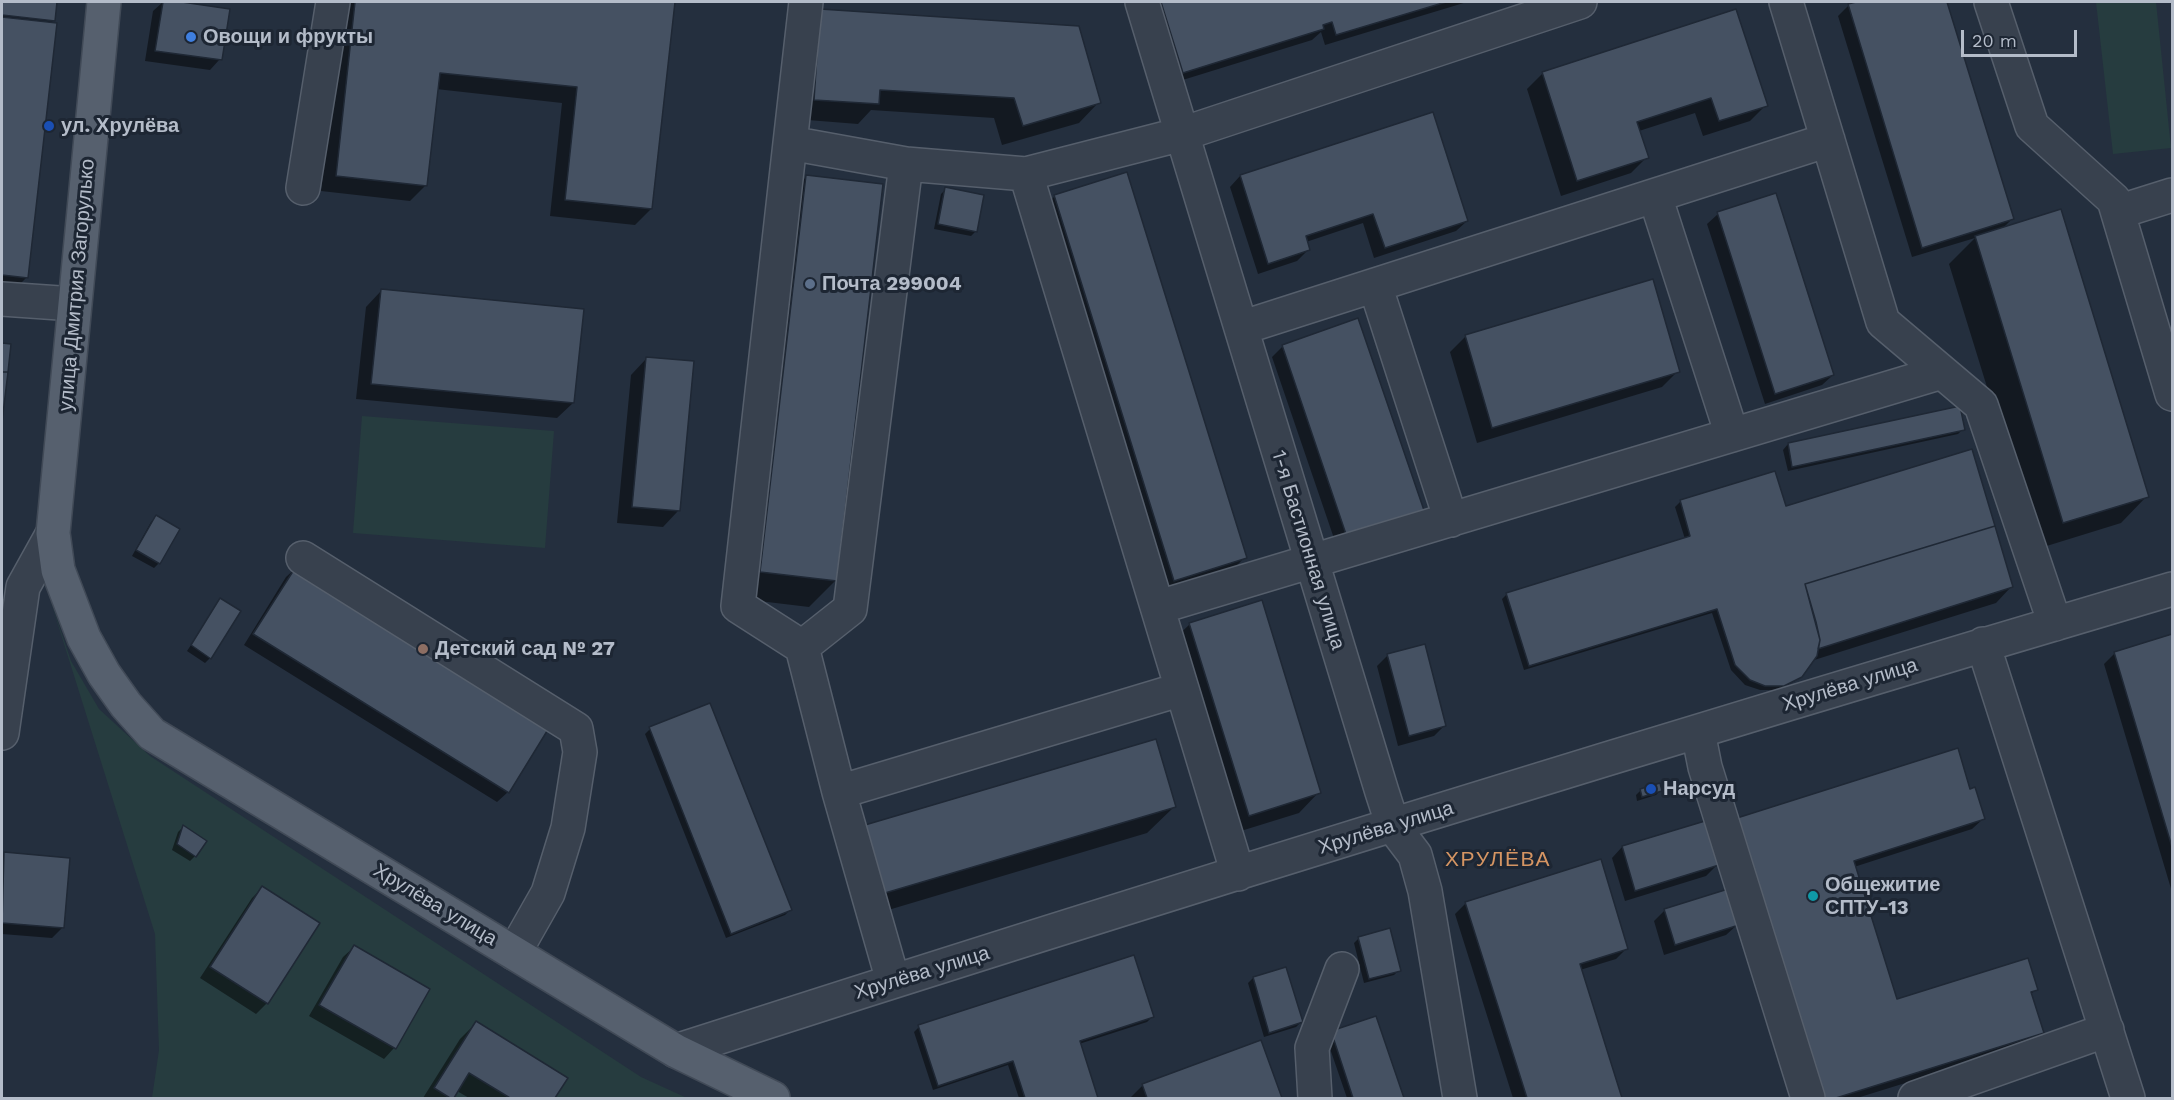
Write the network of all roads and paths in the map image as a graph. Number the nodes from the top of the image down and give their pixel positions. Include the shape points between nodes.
1 (104, 2) edge
2 (333, 2) edge
3 (806, 2) edge
4 (1142, 2) edge
5 (1580, 2) edge
6 (1786, 2) edge
7 (1991, 2) edge
8 (1182, 134) junction
9 (1828, 140) junction
10 (790, 143) junction
11 (906, 164) junction
12 (1026, 174) junction
13 (303, 188) dead end
14 (1655, 195) junction
15 (2172, 195) edge
16 (2118, 212) junction
17 (1376, 285) junction
18 (2, 299) edge
19 (74, 304) junction
20 (1241, 328) junction
21 (1942, 372) junction
22 (2172, 394) edge
23 (1732, 435) junction
24 (1451, 520) junction
25 (53, 533) junction
26 (303, 558) dead end
27 (1311, 562) junction
28 (2172, 589) edge
29 (1159, 607) junction
30 (2055, 624) junction
31 (1983, 644) junction
32 (802, 647) junction
33 (1182, 689) junction
34 (1698, 732) junction
35 (2, 733) edge
36 (839, 792) junction
37 (1393, 826) junction
38 (1238, 874) junction
39 (514, 953) junction
40 (1342, 969) dead end
41 (893, 981) junction
42 (2107, 1030) junction
43 (676, 1051) junction
44 (773, 1098) edge
45 (1315, 1098) edge
46 (1460, 1098) edge
47 (1808, 1098) edge
48 (1915, 1098) edge
49 (2128, 1098) edge

1 - 19 main road, улица Дмитрия Загорулько
2 - 13 street
3 - 10 street
4 - 8 street, 1-я Бастионная улица
5 - 8 street
6 - 9 street
7 - 16 street via 2032,126 2114,200
8 - 12 street
8 - 20 street, 1-я Бастионная улица
9 - 14 street
9 - 21 street via 1883,322
10 - 11 street
10 - 32 street via 738,606
11 - 12 street
11 - 32 street via 850,609
12 - 29 street
14 - 17 street
14 - 23 street
15 - 16 street
16 - 22 street
17 - 20 street
17 - 24 street
18 - 19 street
19 - 25 main road, улица Дмитрия Загорулько
20 - 27 street, 1-я Бастионная улица
21 - 23 street
21 - 30 street via 1982,405
23 - 24 street
24 - 27 street
25 - 35 street via 23,587
25 - 39 main road, Хрулёва улица via 58,570 84,638 104,675 152,734
26 - 39 street via 576,729 580,752 568,828 548,893
27 - 29 street
27 - 37 street, 1-я Бастионная улица
28 - 30 street, Хрулёва улица
29 - 33 street
30 - 31 street, Хрулёва улица
31 - 34 street, Хрулёва улица
31 - 42 street
32 - 36 street
33 - 36 street
33 - 38 street
34 - 37 street, Хрулёва улица
34 - 47 street
36 - 41 street
37 - 38 street, Хрулёва улица
37 - 46 street, 1-я Бастионная улица via 1415,855 1425,891
38 - 41 street, Хрулёва улица
39 - 43 main road, Хрулёва улица
40 - 45 street via 1312,1048
41 - 43 street, Хрулёва улица
42 - 48 street
42 - 49 street
43 - 44 main road

